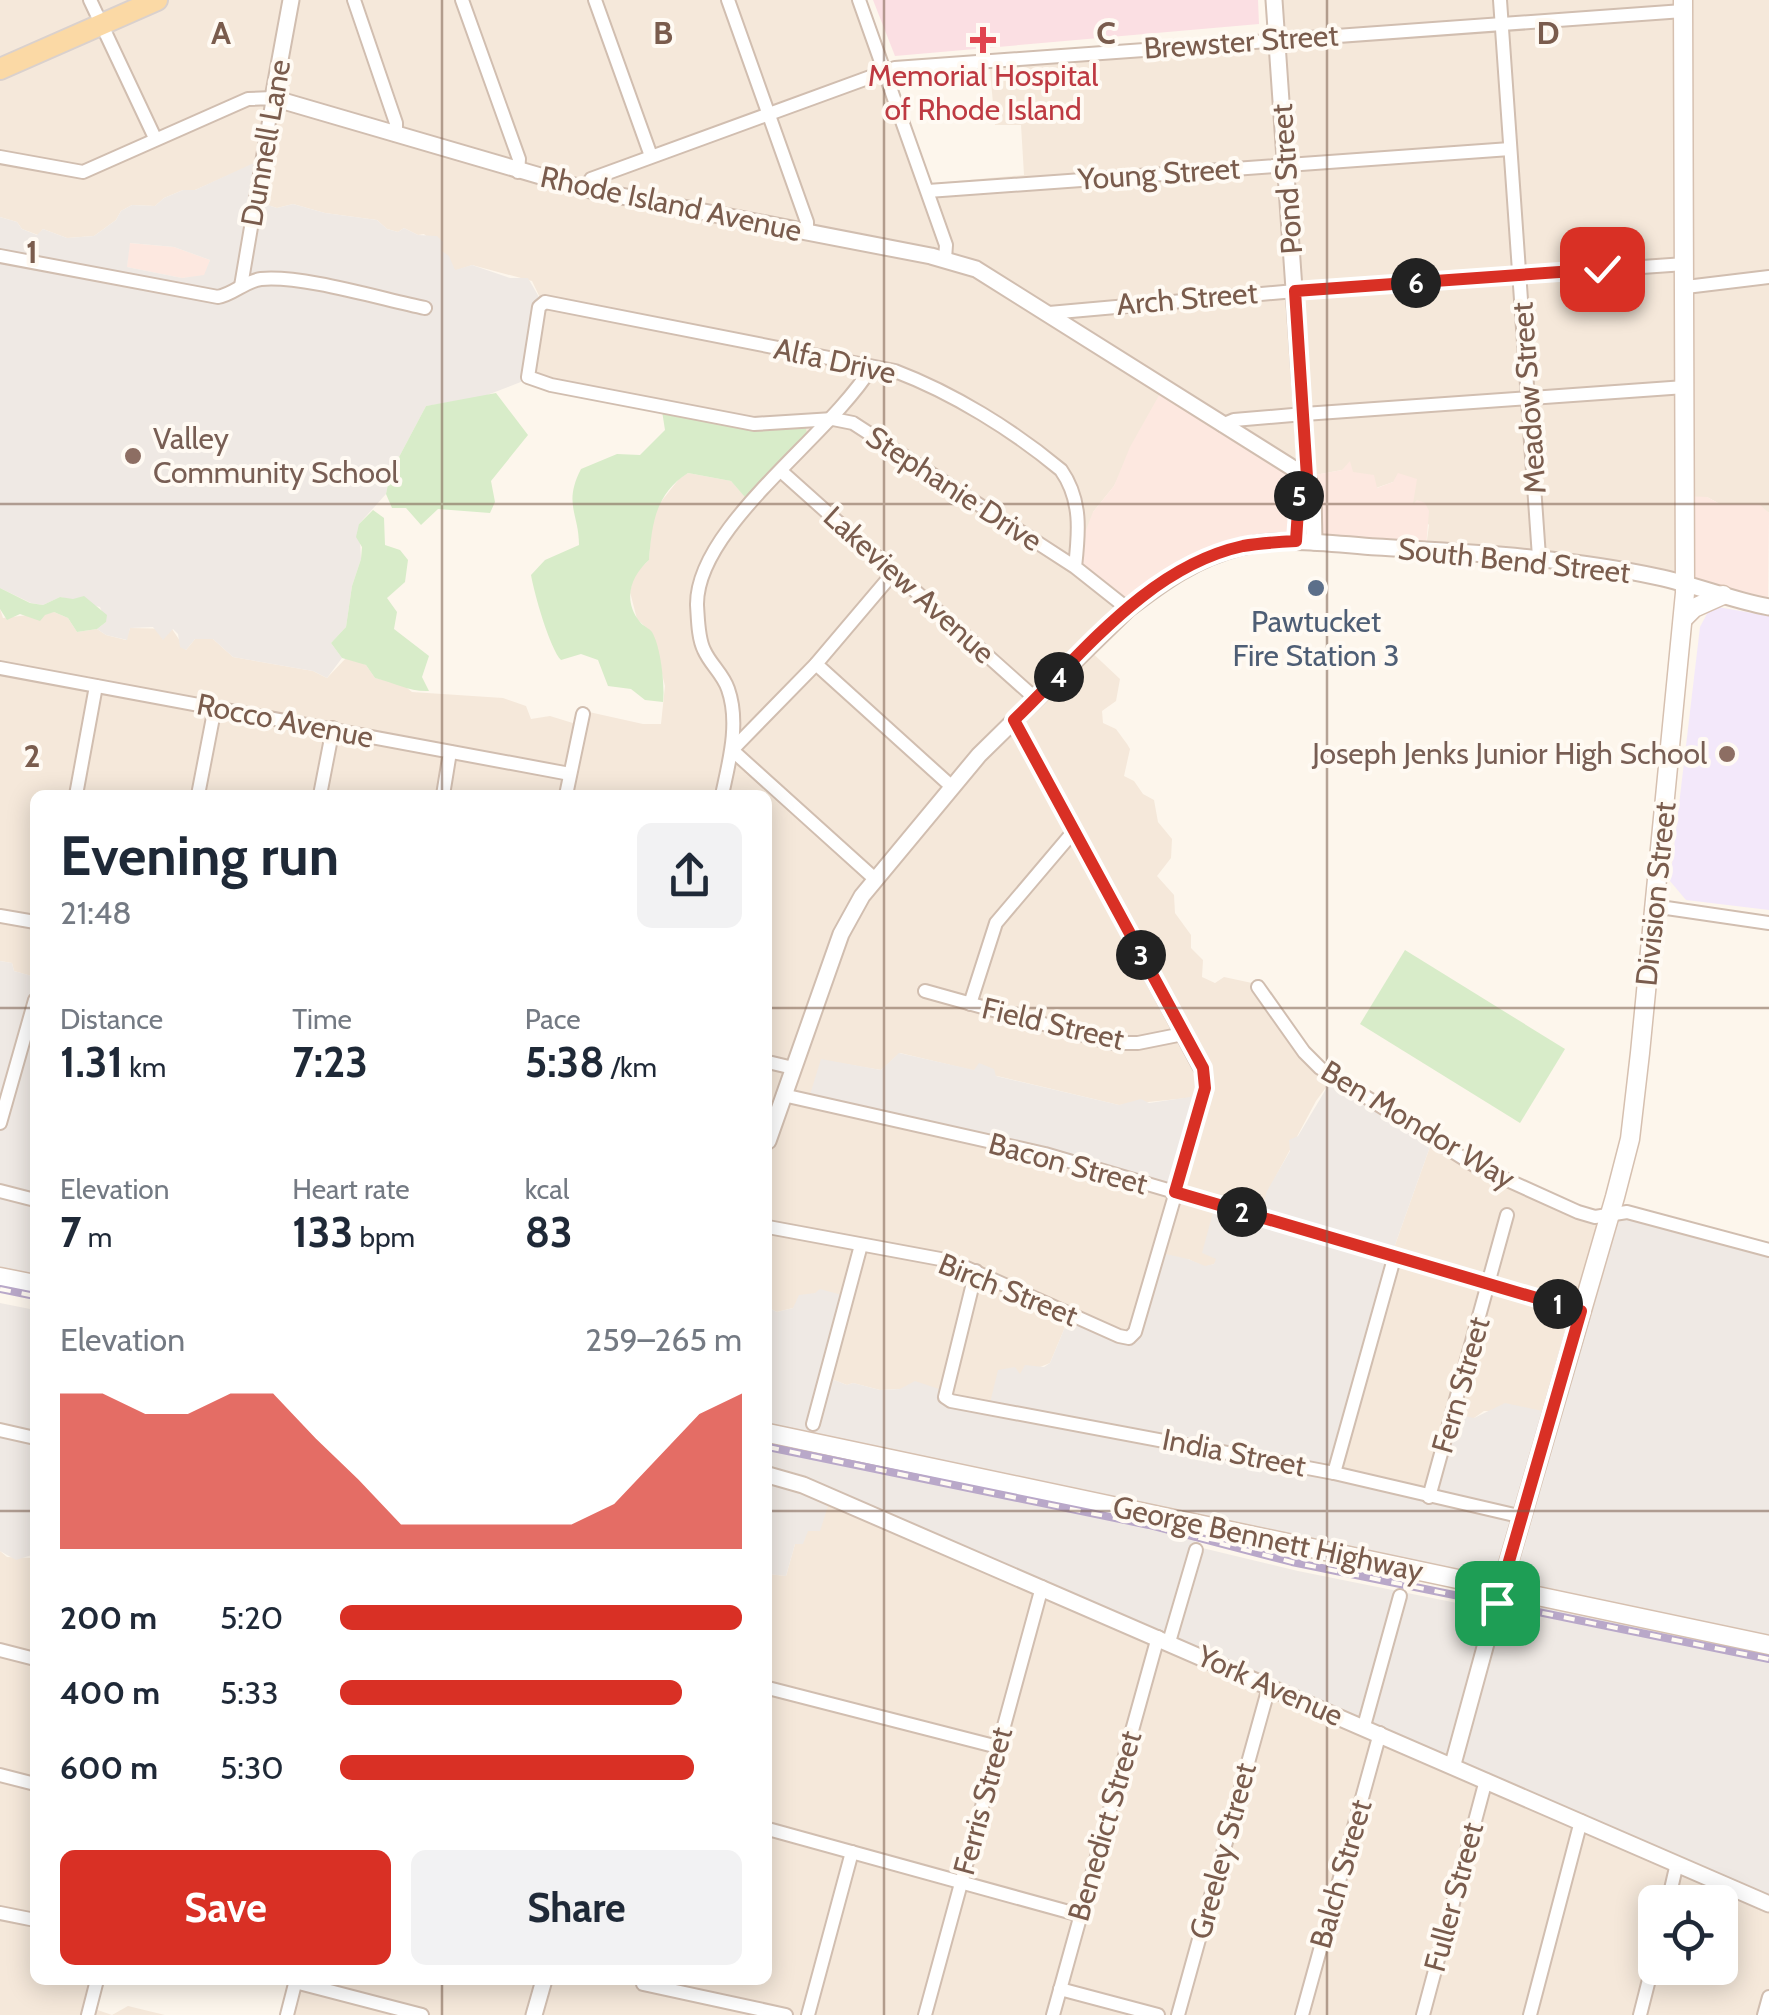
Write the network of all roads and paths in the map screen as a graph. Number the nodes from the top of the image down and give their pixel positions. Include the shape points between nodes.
1 (90, 0) edge
2 (158, 0) edge
3 (291, 0) edge
4 (354, 0) edge
5 (462, 0) edge
6 (595, 0) edge
7 (728, 0) edge
8 (859, 0) edge
9 (1274, 0) edge
10 (1500, 0) edge
11 (1683, 6) edge
12 (102, 24) junction
13 (1502, 24) junction
14 (1278, 39) junction
15 (0, 69) edge
16 (885, 72) junction
17 (273, 98) junction
18 (769, 114) junction
19 (396, 135) junction
20 (155, 138) junction
21 (1510, 149) junction
22 (650, 156) junction
23 (0, 157) edge
24 (1286, 165) junction
25 (518, 172) junction
26 (585, 189) junction
27 (928, 191) junction
28 (807, 232) junction
29 (0, 256) edge
30 (945, 259) junction
31 (1685, 264) junction
32 (1520, 275) junction
33 (1769, 277) edge
34 (241, 286) junction
35 (1686, 287) junction
36 (1295, 291) junction
37 (425, 308) dead end
38 (1049, 313) junction
39 (870, 368) junction
40 (528, 377) joint
41 (1685, 388) junction
42 (1528, 399) junction
43 (1304, 414) junction
44 (833, 419) junction
45 (1222, 425) junction
46 (782, 472) junction
47 (1307, 477) junction
48 (1296, 541) junction
49 (1314, 542) junction
50 (1539, 557) junction
51 (1075, 567) junction
52 (894, 572) junction
53 (1685, 583) junction
54 (1723, 595) junction
55 (1769, 606) edge
56 (1128, 609) junction
57 (1683, 619) junction
58 (816, 664) junction
59 (0, 668) edge
60 (96, 686) junction
61 (1036, 699) junction
62 (216, 707) junction
63 (582, 714) dead end
64 (1014, 720) junction
65 (333, 728) junction
66 (732, 750) junction
67 (450, 752) junction
68 (570, 774) junction
69 (951, 786) junction
70 (77, 790) edge
71 (199, 790) edge
72 (321, 790) edge
73 (444, 790) edge
74 (567, 790) edge
75 (723, 790) edge
76 (1074, 832) junction
77 (874, 879) junction
78 (1653, 906) junction
79 (0, 916) edge
80 (30, 921) edge
81 (1769, 922) edge
82 (1258, 987) dead end
83 (925, 991) dead end
84 (970, 1004) junction
85 (30, 1018) edge
86 (1183, 1034) junction
87 (772, 1063) edge
88 (793, 1068) junction
89 (783, 1095) junction
90 (0, 1123) edge
91 (772, 1128) edge
92 (0, 1191) edge
93 (1175, 1192) junction
94 (30, 1199) edge
95 (1610, 1214) junction
96 (1507, 1216) dead end
97 (772, 1228) edge
98 (861, 1244) junction
99 (1769, 1250) edge
100 (1395, 1255) junction
101 (976, 1270) junction
102 (0, 1277) edge
103 (30, 1283) edge
104 (1490, 1284) junction
105 (1581, 1311) junction
106 (814, 1424) dead end
107 (0, 1430) edge
108 (772, 1434) edge
109 (30, 1437) edge
110 (1334, 1473) junction
111 (772, 1476) edge
112 (1429, 1497) junction
113 (1522, 1517) junction
114 (1196, 1550) dead end
115 (1042, 1587) junction
116 (1501, 1587) junction
117 (1400, 1596) dead end
118 (1164, 1639) junction
119 (1769, 1645) edge
120 (0, 1650) edge
121 (30, 1658) edge
122 (1268, 1686) junction
123 (772, 1689) edge
124 (1364, 1726) junction
125 (1380, 1733) junction
126 (998, 1747) junction
127 (1453, 1764) junction
128 (0, 1775) edge
129 (1486, 1780) junction
130 (30, 1783) edge
131 (1581, 1821) junction
132 (772, 1830) edge
133 (852, 1852) junction
134 (1678, 1863) junction
135 (961, 1882) junction
136 (1672, 1885) edge
137 (1769, 1904) edge
138 (0, 1914) edge
139 (1080, 1915) junction
140 (30, 1919) edge
141 (96, 1985) edge
142 (295, 1985) edge
143 (311, 1985) edge
144 (543, 1985) edge
145 (648, 1985) edge
146 (1648, 1985) edge
147 (1060, 1989) junction
148 (1769, 1997) edge
149 (88, 2015) edge
150 (286, 2015) edge
151 (422, 2015) edge
152 (534, 2015) edge
153 (786, 2015) edge
154 (808, 2015) edge
155 (925, 2015) edge
156 (1053, 2015) edge
157 (1158, 2015) edge
158 (1178, 2015) edge
159 (1302, 2015) edge
160 (1423, 2015) edge
161 (1530, 2015) edge
162 (1640, 2015) edge
163 (1764, 2015) edge

1 - 12 street
2 - 12 main road
3 - 17 street, Dunnell Lane
4 - 19 street
5 - 25 street
6 - 22 street
7 - 18 street
8 - 16 street
9 - 14 street, Pond Street
10 - 13 street, Meadow Street
11 - 13 street, Brewster Street
11 - 31 main road, Division Street
12 - 15 main road
12 - 20 street
13 - 14 street, Brewster Street
13 - 21 street, Meadow Street
14 - 16 street, Brewster Street
14 - 24 street, Pond Street
16 - 18 street, Brewster Street
16 - 27 street
17 - 19 street, Rhode Island Avenue
17 - 20 street, Rhode Island Avenue via 248,99
17 - 34 street, Dunnell Lane
18 - 22 street, Brewster Street
18 - 28 street
19 - 25 street, Rhode Island Avenue
20 - 23 street, Rhode Island Avenue via 83,172
21 - 24 street, Young Street
21 - 32 street, Meadow Street
22 - 26 street, Brewster Street via 590,179
24 - 27 street, Young Street
24 - 36 street, Pond Street
25 - 26 street, Rhode Island Avenue
26 - 28 street, Rhode Island Avenue
27 - 30 street
28 - 30 street, Rhode Island Avenue
29 - 34 street via 218,297
30 - 38 street, Rhode Island Avenue via 976,269
31 - 32 street, Arch Street
31 - 35 main road, Division Street
32 - 36 street, Arch Street
32 - 42 street, Meadow Street
33 - 35 street
34 - 37 street via 281,278
35 - 41 main road, Division Street
36 - 38 street, Arch Street
36 - 43 street, Pond Street
38 - 45 street, Rhode Island Avenue
39 - 40 street, Alfa Drive via 545,302 538,307
39 - 44 street
39 - 51 street, Alfa Drive via 921,381 1061,470 1078,516
40 - 44 street, Stephanie Drive via 754,424
41 - 42 street
41 - 53 main road, Division Street
42 - 43 street
42 - 50 street, Meadow Street
43 - 45 street
43 - 47 street, Pond Street
44 - 46 street
44 - 51 street, Stephanie Drive via 865,430
45 - 47 street, Rhode Island Avenue
46 - 52 street, Lakeview Avenue
46 - 66 street via 738,516 700,579 701,642 730,692
47 - 48 street, Pond Street via 1299,494
47 - 49 street, Pond Street via 1314,492
48 - 49 street, South Bend Street
48 - 56 street, South Bend Street via 1241,546 1201,560
49 - 50 street, South Bend Street
50 - 53 street, South Bend Street
51 - 56 street, Stephanie Drive
52 - 58 street
52 - 61 street, Lakeview Avenue
53 - 54 street, South Bend Street
53 - 57 main road, Division Street
54 - 55 street, South Bend Street
54 - 57 main road
56 - 61 street, South Bend Street
57 - 78 main road, Division Street
58 - 66 street
58 - 69 street
59 - 60 street, Rocco Avenue
60 - 62 street, Rocco Avenue
60 - 70 street
61 - 64 street, South Bend Street
62 - 65 street, Rocco Avenue
62 - 71 street
63 - 68 street
64 - 69 street, South Bend Street
64 - 76 street
65 - 67 street, Rocco Avenue
65 - 72 street
66 - 75 street
66 - 77 street
67 - 68 street, Rocco Avenue
67 - 73 street
68 - 74 street
69 - 77 street, South Bend Street
76 - 84 street via 996,923
76 - 86 street
77 - 88 street, South Bend Street via 842,934
78 - 81 street
78 - 95 main road, Division Street via 1630,1139
79 - 80 street
82 - 95 street, Ben Mondor Way via 1320,1068 1515,1186 1578,1212
83 - 84 street, Field Street
84 - 86 street, Field Street via 1112,1043
85 - 90 street
86 - 93 street via 1203,1068 1205,1088
87 - 88 street
88 - 89 street, South Bend Street
89 - 91 street, South Bend Street
89 - 93 street, Bacon Street via 1045,1154
92 - 94 street
93 - 100 street, Bacon Street
93 - 101 street, Birch Street via 1129,1338
95 - 99 street, Ben Mondor Way via 1627,1212
95 - 105 main road, Division Street
96 - 104 street, Fern Street
97 - 98 street, Birch Street
98 - 101 street, Birch Street
98 - 106 street
100 - 104 street, Bacon Street
100 - 110 street
101 - 110 street, India Street via 945,1397
102 - 103 main road
104 - 105 street, Bacon Street
104 - 112 street, Fern Street
105 - 113 main road, Division Street
107 - 109 street
108 - 116 main road, George Bennett Highway
110 - 112 street, India Street
111 - 115 street, York Avenue
112 - 113 street, India Street
113 - 116 main road, Division Street
114 - 118 street, Benedict Street
115 - 118 street, York Avenue
115 - 126 street, Ferris Street
116 - 119 main road, George Bennett Highway
116 - 127 street, Division Street
117 - 124 street
118 - 122 street, York Avenue
118 - 139 street, Benedict Street
120 - 121 street
122 - 124 street, York Avenue
122 - 158 street, Greeley Street
123 - 126 street
124 - 125 street, York Avenue
125 - 127 street, York Avenue
125 - 159 street, Balch Street
126 - 135 street, Ferris Street
127 - 129 street, York Avenue
128 - 130 street
129 - 131 street, York Avenue
129 - 160 street, Fuller Street
131 - 134 street, York Avenue
131 - 161 street
132 - 133 street
133 - 135 street
133 - 154 street
134 - 136 street
134 - 137 street, York Avenue
135 - 139 street
135 - 155 street, Ferris Street
138 - 140 street
139 - 147 street, Benedict Street
141 - 149 street
142 - 150 street
143 - 151 street
144 - 152 street
145 - 153 street
146 - 162 street
147 - 156 street, Benedict Street
147 - 157 street
148 - 163 street

